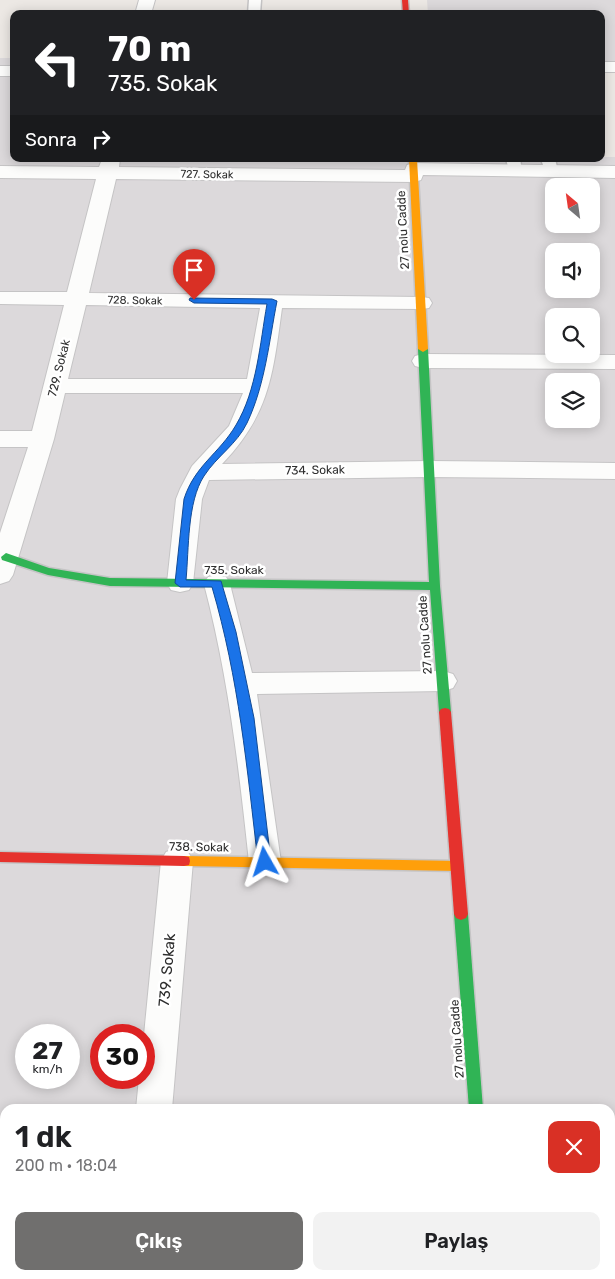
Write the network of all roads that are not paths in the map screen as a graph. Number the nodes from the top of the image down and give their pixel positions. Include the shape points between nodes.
1 (514, 165) edge
2 (550, 165) edge
3 (109, 166) edge
4 (414, 168) edge
5 (0, 172) edge
6 (615, 172) edge
7 (0, 298) edge
8 (76, 299) junction
9 (272, 301) junction
10 (421, 303) junction
11 (424, 361) junction
12 (615, 362) edge
13 (55, 386) junction
14 (256, 386) junction
15 (0, 439) edge
16 (42, 439) junction
17 (429, 469) junction
18 (615, 471) edge
19 (201, 472) junction
20 (3, 566) edge
21 (180, 583) junction
22 (217, 584) junction
23 (435, 586) junction
24 (443, 681) junction
25 (242, 684) junction
26 (0, 857) edge
27 (177, 861) junction
28 (265, 862) junction
29 (457, 866) junction
30 (154, 1104) edge
31 (476, 1104) edge

1 - 2 street, 727. Sokak
1 - 4 street, 727. Sokak
2 - 6 street, 727. Sokak
3 - 4 street, 727. Sokak
3 - 5 street, 727. Sokak
3 - 8 street, 729. Sokak
4 - 10 street, 27 nolu Cadde
7 - 8 street, 728. Sokak
8 - 9 street, 728. Sokak
8 - 13 street, 729. Sokak
9 - 10 street, 728. Sokak
9 - 14 street
10 - 11 street, 27 nolu Cadde
11 - 12 street
11 - 17 street, 27 nolu Cadde
13 - 14 street
13 - 16 street, 729. Sokak
14 - 19 street via 242,424 230,442
15 - 16 street
16 - 20 street, 729. Sokak
17 - 18 street, 734. Sokak
17 - 19 street, 734. Sokak
17 - 23 street, 27 nolu Cadde
19 - 21 street via 189,499
20 - 21 street, 735. Sokak via 48,570 110,582
21 - 22 street, 735. Sokak
22 - 23 street, 735. Sokak
22 - 25 street
23 - 24 street, 27 nolu Cadde
24 - 25 street
24 - 29 street, 27 nolu Cadde
25 - 28 street
26 - 27 street, 738. Sokak
27 - 28 street, 738. Sokak
27 - 30 street, 739. Sokak
28 - 29 street, 738. Sokak
29 - 31 street, 27 nolu Cadde

